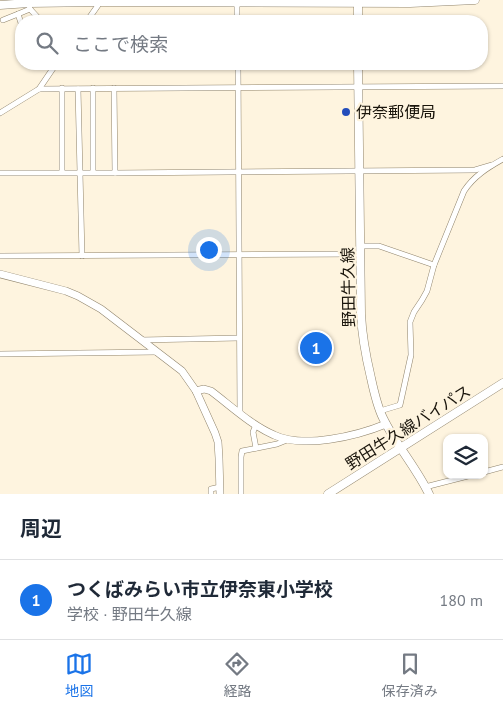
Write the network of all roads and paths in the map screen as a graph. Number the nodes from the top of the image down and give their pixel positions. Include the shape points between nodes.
1 (475, 0) edge
2 (101, 1) edge
3 (237, 1) edge
4 (358, 1) edge
5 (29, 4) edge
6 (0, 5) edge
7 (18, 14) edge
8 (15, 15) edge
9 (37, 15) edge
10 (91, 15) edge
11 (238, 15) edge
12 (358, 15) edge
13 (3, 20) dead end
14 (52, 70) edge
15 (238, 70) edge
16 (358, 70) edge
17 (503, 86) edge
18 (359, 87) junction
19 (62, 88) junction
20 (78, 88) junction
21 (93, 88) junction
22 (114, 88) junction
23 (238, 88) junction
24 (39, 89) junction
25 (0, 113) edge
26 (503, 159) edge
27 (492, 165) junction
28 (360, 171) junction
29 (0, 172) edge
30 (62, 172) junction
31 (80, 172) junction
32 (93, 172) junction
33 (239, 172) junction
34 (115, 173) junction
35 (361, 250) junction
36 (239, 255) junction
37 (0, 256) edge
38 (82, 256) junction
39 (434, 265) junction
40 (0, 274) edge
41 (239, 338) junction
42 (141, 340) junction
43 (157, 352) junction
44 (0, 354) edge
45 (503, 383) edge
46 (196, 391) junction
47 (380, 411) junction
48 (240, 412) junction
49 (386, 424) junction
50 (256, 425) junction
51 (287, 440) junction
52 (256, 448) junction
53 (401, 448) junction
54 (503, 467) edge
55 (488, 471) edge
56 (461, 479) edge
57 (220, 491) edge
58 (427, 491) edge
59 (211, 494) edge
60 (241, 494) edge
61 (328, 494) edge

1 - 4 main road
2 - 3 main road
2 - 5 main road
2 - 10 street
3 - 4 main road
3 - 11 street
4 - 12 main road
5 - 6 main road
5 - 7 street
5 - 9 street
8 - 13 street
14 - 24 street
15 - 23 street
16 - 18 main road, 野田牛久線
17 - 18 street
18 - 23 street
18 - 28 main road, 野田牛久線
19 - 20 street
19 - 24 street
19 - 30 street
20 - 21 street
20 - 31 street
21 - 22 street
21 - 32 street
22 - 23 street
22 - 34 street
23 - 33 street
24 - 25 street
26 - 27 street
27 - 28 street via 474,170
27 - 39 street via 470,181 464,191
28 - 33 street
28 - 35 main road, 野田牛久線
29 - 30 street
30 - 31 street
31 - 32 street
31 - 38 street
32 - 34 street
33 - 34 street
33 - 36 street
35 - 36 street
35 - 39 street via 379,246
35 - 47 main road, 野田牛久線 via 363,342
36 - 38 street
36 - 41 street
37 - 38 street
39 - 47 street via 427,291 410,322 411,355 400,405
40 - 42 street via 78,296 101,309
41 - 42 street
41 - 48 street
42 - 43 street
43 - 44 street
43 - 46 street via 182,371
45 - 53 main road, 野田牛久線バイパス
46 - 48 street via 211,391
46 - 57 street via 218,442
47 - 49 main road, 野田牛久線
48 - 50 street
49 - 51 street via 337,438
49 - 53 main road, 野田牛久線
50 - 51 street
50 - 52 street via 253,432
51 - 52 street
52 - 60 street via 242,451
53 - 58 main road, 野田牛久線
53 - 61 main road, 野田牛久線バイパス
54 - 55 street
56 - 58 street
57 - 59 street via 211,489

